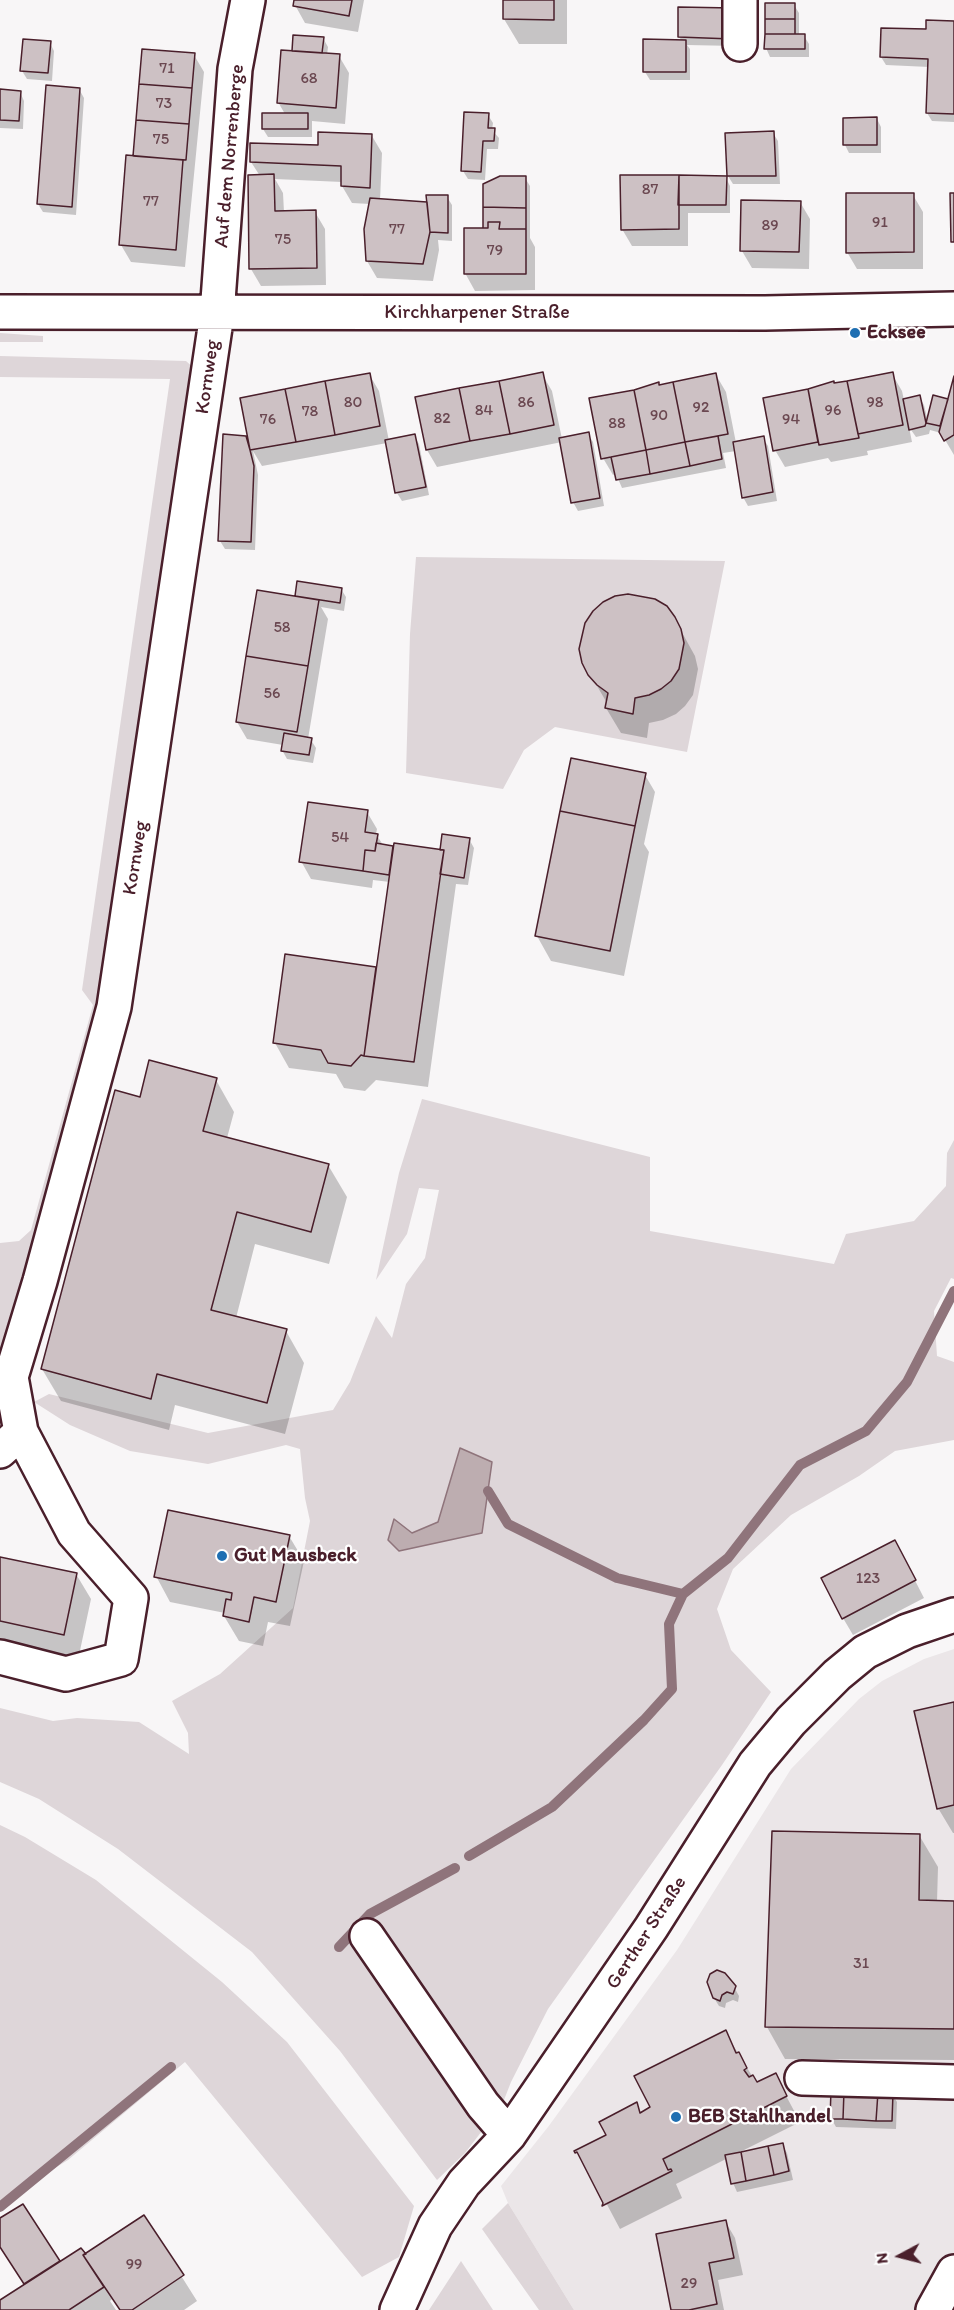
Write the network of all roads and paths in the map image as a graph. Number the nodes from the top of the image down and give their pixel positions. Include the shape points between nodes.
1 (248, 0) edge
2 (740, 0) edge
3 (740, 44) dead end
4 (954, 309) edge
5 (0, 312) edge
6 (218, 314) junction
7 (5, 1382) edge
8 (10, 1442) edge
9 (954, 1615) edge
10 (0, 1657) edge
11 (367, 1936) dead end
12 (802, 2078) dead end
13 (954, 2082) edge
14 (509, 2135) junction
15 (954, 2272) edge
16 (398, 2310) edge
17 (933, 2310) edge

1 - 6 street, Auf dem Norrenberge via 235,69
2 - 3 street
4 - 6 street, Kirchharpener Straße
5 - 6 street, Kirchharpener Straße
6 - 7 street, Kornweg via 114,1007 40,1281
7 - 8 street
8 - 10 street via 74,1533 130,1598 121,1659 66,1674
9 - 14 street, Gerther Straße via 907,1631 865,1652 791,1721 755,1764 651,1929
11 - 14 street via 483,2105
12 - 13 street
14 - 16 street, Gerther Straße via 464,2183 435,2226
15 - 17 street

